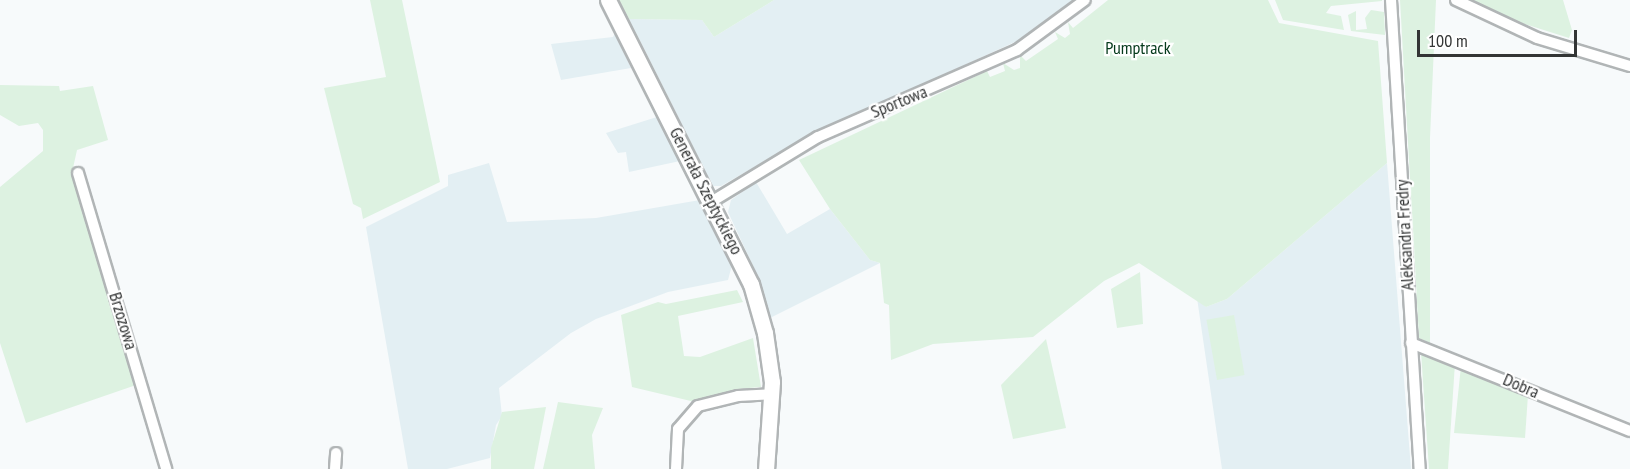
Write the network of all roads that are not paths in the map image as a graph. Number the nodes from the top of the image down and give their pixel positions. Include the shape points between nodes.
1 (608, 0) edge
2 (1085, 0) edge
3 (1391, 0) edge
4 (1456, 0) edge
5 (1630, 66) edge
6 (78, 172) dead end
7 (711, 202) junction
8 (1411, 343) junction
9 (771, 394) junction
10 (1630, 431) edge
11 (336, 453) dead end
12 (166, 469) edge
13 (335, 469) edge
14 (676, 469) edge
15 (766, 469) edge
16 (1420, 469) edge

1 - 7 main road, Generała Szeptyckiego
2 - 7 street, Sportowa via 1017,50 819,137
3 - 8 street, Aleksandra Fredry
4 - 5 street via 1538,38
6 - 12 street, Brzozowa
7 - 9 main road, Generała Szeptyckiego via 751,284 765,333
8 - 10 street, Dobra
8 - 16 street, Aleksandra Fredry
9 - 14 street via 738,396 698,406 678,429
9 - 15 main road, Generała Szeptyckiego
11 - 13 street

